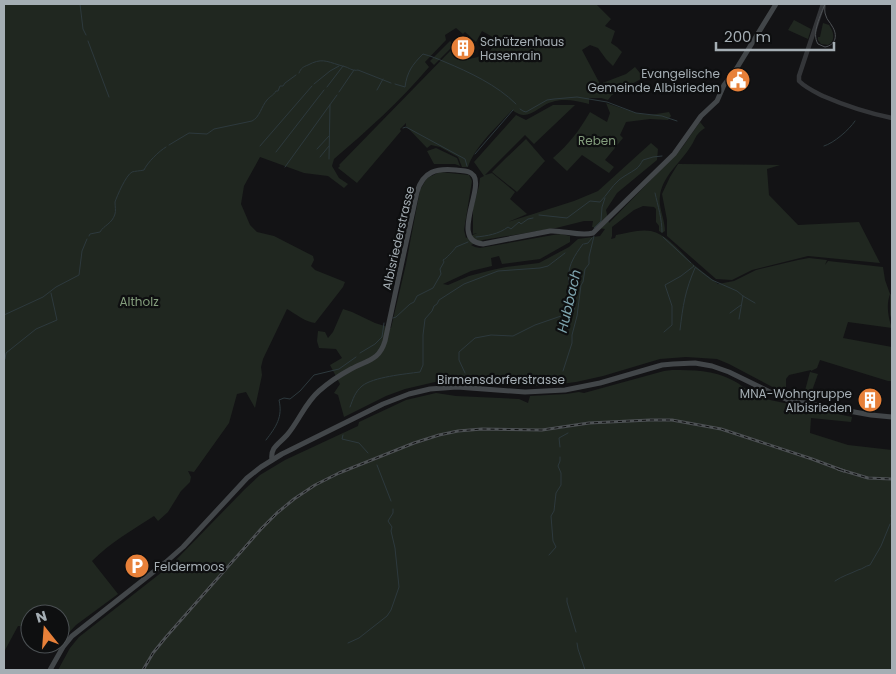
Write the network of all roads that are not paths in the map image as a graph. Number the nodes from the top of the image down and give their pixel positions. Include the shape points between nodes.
1 (776, 4) edge
2 (823, 4) edge
3 (892, 118) edge
4 (892, 417) edge
5 (272, 460) junction
6 (50, 670) edge

1 - 5 main road, Albisriederstrasse via 717,101 701,116 674,154 594,232 550,231 478,243 472,239 468,229 476,178 470,172 446,169 426,176 417,192 382,350 322,388 287,435 272,449
2 - 3 street via 799,81 838,103
4 - 5 main road, Birmensdorferstrasse via 799,402 774,394 720,368 673,364 565,390 525,392 443,387 420,391 383,404
5 - 6 main road, Birmensdorferstrasse via 247,478 166,562 72,636

